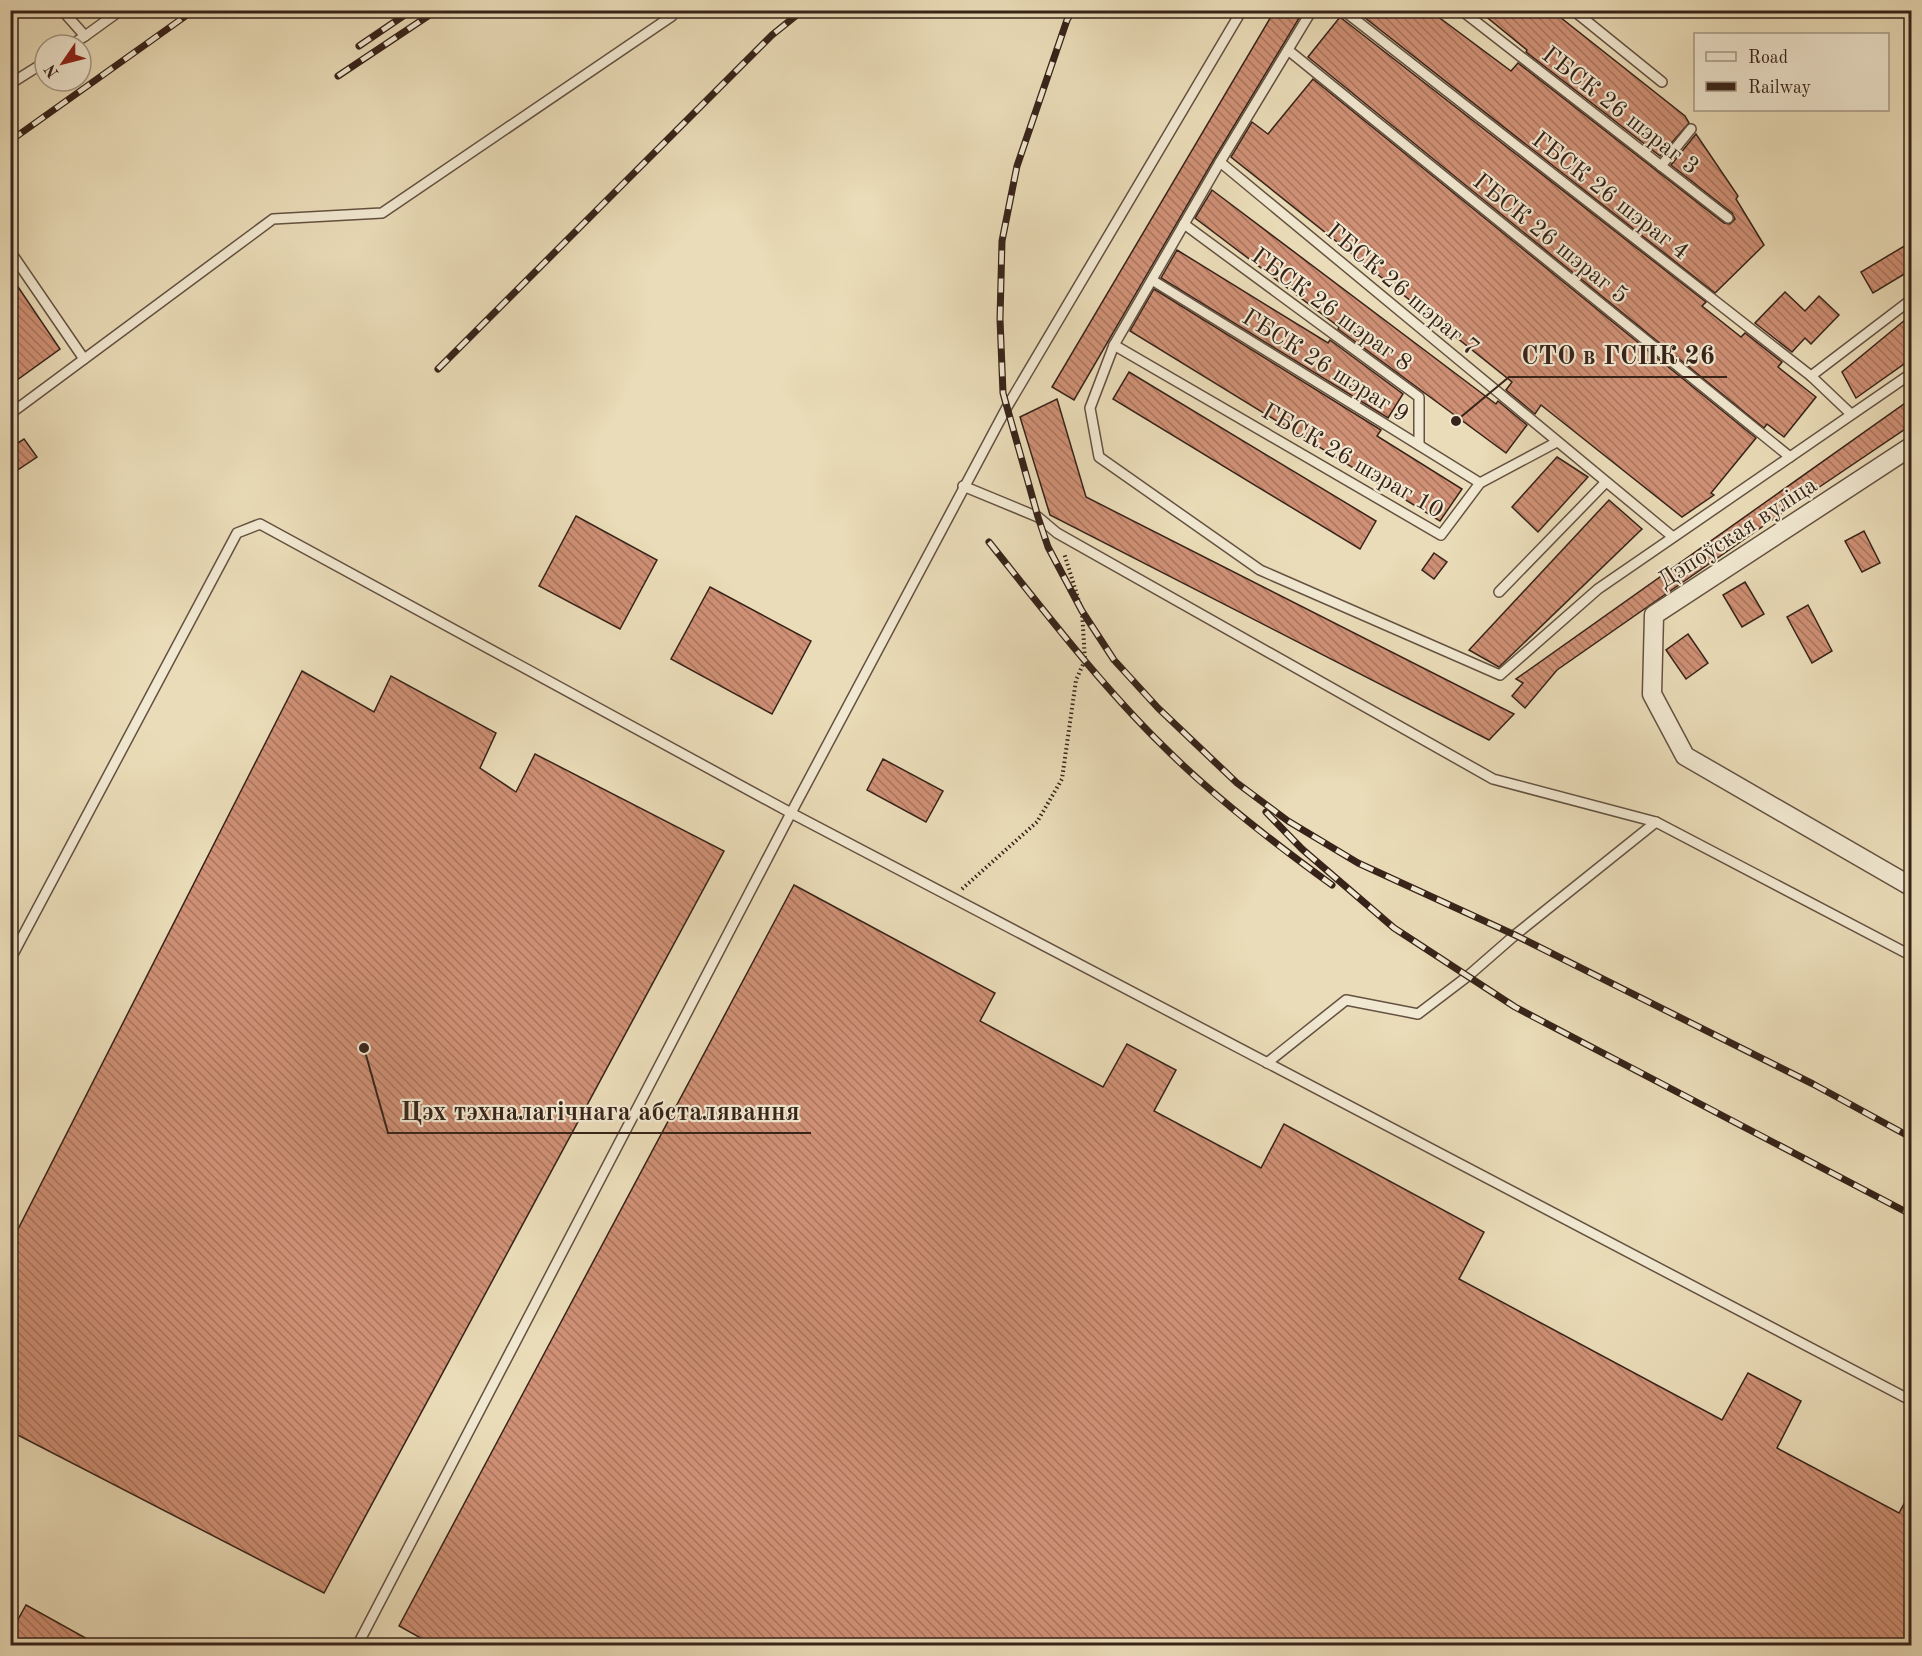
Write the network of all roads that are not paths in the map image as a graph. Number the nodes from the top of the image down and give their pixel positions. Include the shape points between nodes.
1 (62, 10) edge
2 (121, 10) edge
3 (668, 10) edge
4 (1242, 10) edge
5 (1312, 10) edge
6 (1343, 10) edge
7 (1461, 10) edge
8 (1573, 10) edge
9 (82, 33) edge
10 (89, 33) edge
11 (1288, 50) junction
12 (33, 70) edge
13 (1662, 82) dead end
14 (10, 84) edge
15 (1691, 129) dead end
16 (1220, 162) junction
17 (1661, 166) junction
18 (1728, 218) dead end
19 (1184, 225) junction
20 (10, 250) edge
21 (1152, 280) junction
22 (1911, 299) edge
23 (1114, 345) junction
24 (84, 359) junction
25 (1911, 373) edge
26 (1811, 376) junction
27 (10, 414) edge
28 (1851, 414) junction
29 (1557, 442) junction
30 (1419, 445) junction
31 (1911, 446) edge
32 (1790, 457) junction
33 (1606, 482) junction
34 (1480, 483) junction
35 (963, 486) junction
36 (1673, 537) junction
37 (1499, 592) dead end
38 (792, 813) junction
39 (1656, 822) junction
40 (1911, 887) edge
41 (1911, 956) edge
42 (10, 960) edge
43 (1267, 1063) junction
44 (1911, 1401) edge
45 (357, 1646) edge

1 - 9 lane
2 - 10 lane
3 - 24 lane via 672,16 382,213 273,219
4 - 35 lane
5 - 11 lane
6 - 26 lane, ГБСК 26 шэраг 4
7 - 17 lane, ГБСК 26 шэраг 3
8 - 13 lane
11 - 16 lane
11 - 32 lane, ГБСК 26 шэраг 5
12 - 14 lane
15 - 17 lane
16 - 19 lane
16 - 29 lane, ГБСК 26 шэраг 7
17 - 18 lane, ГБСК 26 шэраг 3
19 - 21 lane
19 - 30 lane, ГБСК 26 шэраг 8 via 1419,397
20 - 24 lane
21 - 23 lane
21 - 30 lane, ГБСК 26 шэраг 9
22 - 26 lane
23 - 34 lane, ГБСК 26 шэраг 10 via 1441,535
23 - 36 lane via 1090,408 1099,457 1260,570 1500,675 1598,589
24 - 27 lane
25 - 28 lane
26 - 28 lane, ГБСК 26 шэраг 4
28 - 32 lane
29 - 33 lane, ГБСК 26 шэраг 7
29 - 34 lane, ГБСК 26 шэраг 10
30 - 34 lane, ГБСК 26 шэраг 9
31 - 40 street, Дэпоўская вуліца via 1653,615 1652,694 1685,756
32 - 36 lane
33 - 36 lane, ГБСК 26 шэраг 7
33 - 37 lane
35 - 38 lane
35 - 39 lane via 1038,517 1057,533 1493,780
38 - 42 lane via 260,524 237,532
38 - 43 lane
38 - 45 lane
39 - 41 lane
39 - 43 lane via 1418,1014 1346,1000
43 - 44 lane

